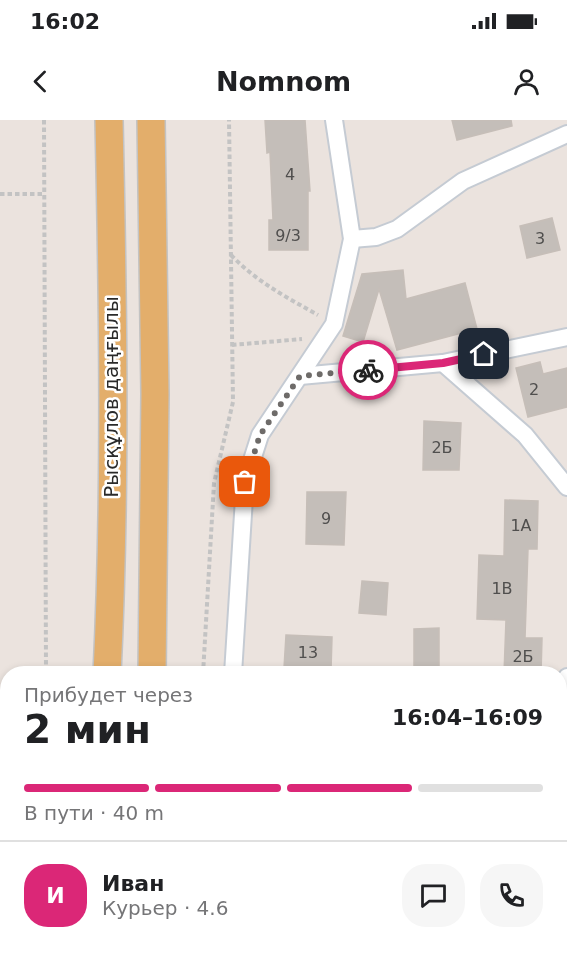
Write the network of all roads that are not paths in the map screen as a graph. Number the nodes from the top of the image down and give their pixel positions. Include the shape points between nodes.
1 (151, 120) edge
2 (162, 120) edge
3 (334, 120) edge
4 (106, 128) edge
5 (567, 134) edge
6 (151, 164) junction
7 (352, 239) junction
8 (567, 337) edge
9 (443, 363) junction
10 (300, 376) junction
11 (567, 487) edge
12 (107, 666) edge
13 (152, 666) edge
14 (233, 666) edge

1 - 6 main road
2 - 6 main road
3 - 7 street
4 - 12 main road, Рысқұлов даңғылы via 113,393
5 - 7 street via 463,181 397,229 376,237
6 - 13 main road via 155,394
7 - 10 street via 331,331
8 - 9 street
9 - 10 street
9 - 11 street via 525,435
10 - 14 street via 260,435 245,482

